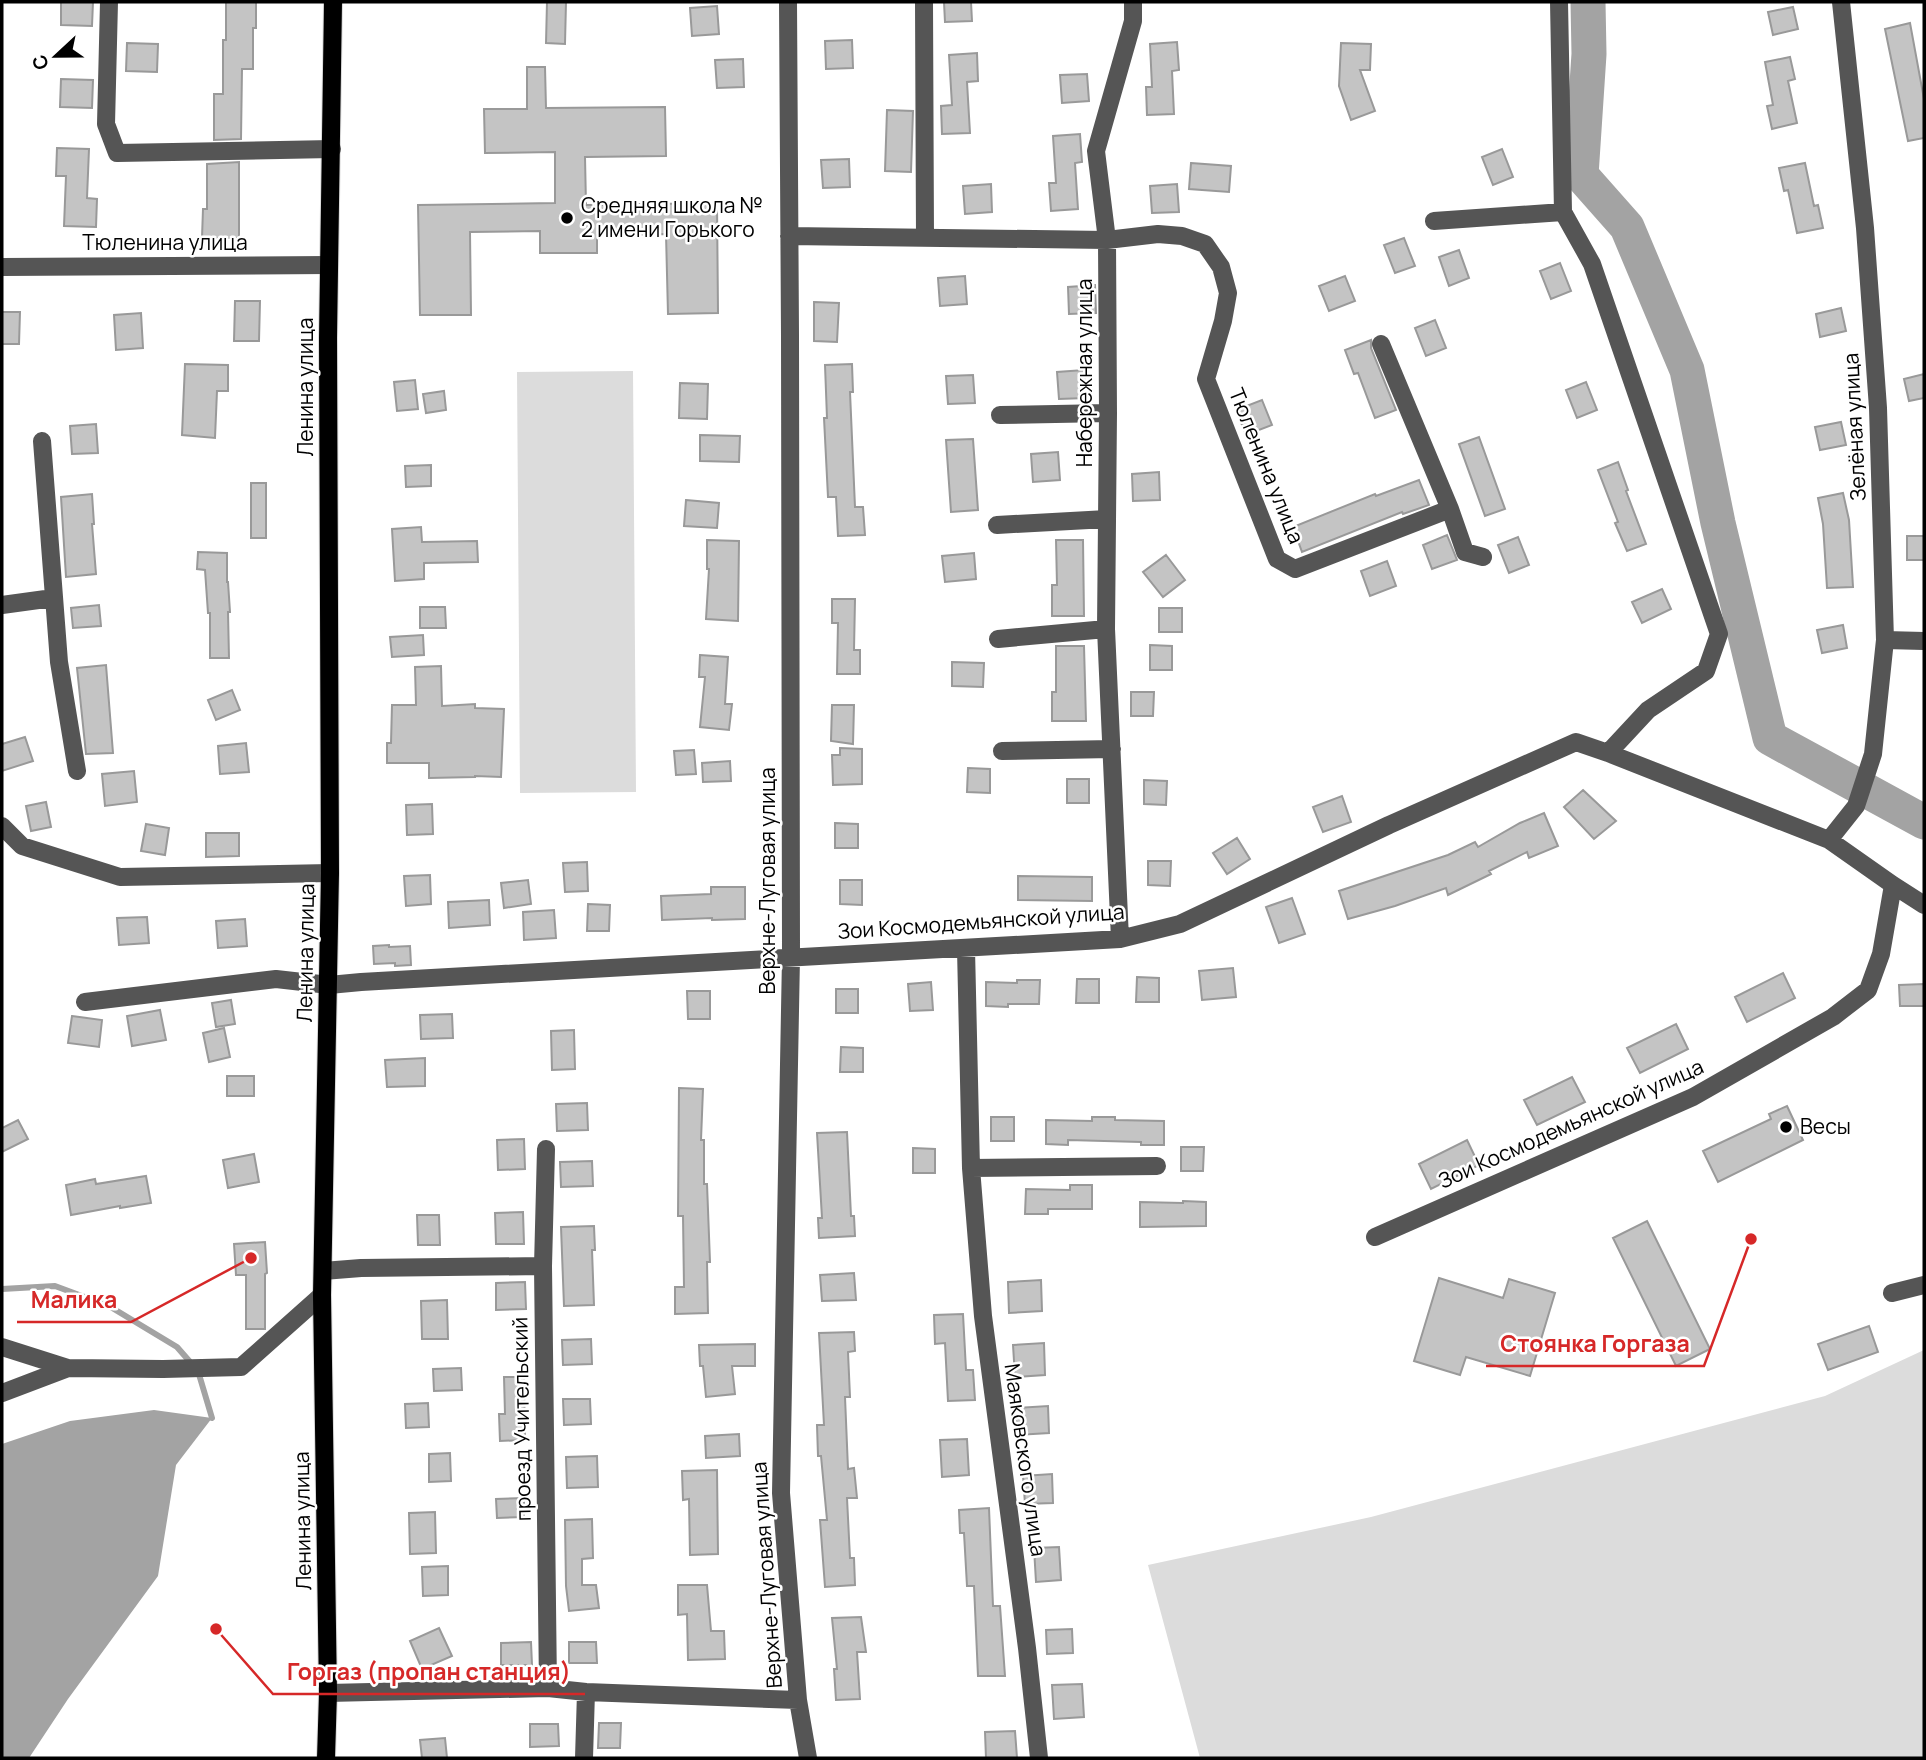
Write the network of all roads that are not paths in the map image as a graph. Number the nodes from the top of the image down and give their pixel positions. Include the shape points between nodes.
1 (109, 2) edge
2 (333, 2) edge
3 (788, 2) edge
4 (924, 2) edge
5 (1133, 2) edge
6 (1559, 2) edge
7 (1842, 2) edge
8 (332, 149) junction
9 (1563, 212) junction
10 (1434, 220) dead end
11 (789, 236) junction
12 (925, 238) junction
13 (1107, 240) junction
14 (330, 265) junction
15 (2, 267) edge
16 (1381, 344) dead end
17 (1108, 413) junction
18 (1000, 415) dead end
19 (42, 441) dead end
20 (1450, 509) junction
21 (1107, 519) junction
22 (996, 525) dead end
23 (1483, 557) dead end
24 (53, 598) junction
25 (2, 605) edge
26 (1106, 629) junction
27 (998, 639) dead end
28 (1885, 640) junction
29 (1924, 641) edge
30 (1112, 749) junction
31 (1002, 751) dead end
32 (1608, 753) junction
33 (77, 771) dead end
34 (2, 826) edge
35 (1829, 839) junction
36 (330, 873) junction
37 (1893, 885) junction
38 (1924, 905) edge
39 (1120, 939) junction
40 (966, 948) junction
41 (791, 957) junction
42 (329, 985) junction
43 (85, 1002) dead end
44 (546, 1149) dead end
45 (1157, 1166) dead end
46 (971, 1168) junction
47 (1374, 1237) dead end
48 (543, 1266) junction
49 (323, 1270) junction
50 (1924, 1285) edge
51 (1892, 1293) dead end
52 (322, 1294) junction
53 (2, 1347) edge
54 (68, 1368) junction
55 (2, 1393) edge
56 (548, 1688) junction
57 (586, 1692) junction
58 (328, 1693) junction
59 (798, 1700) junction
60 (326, 1758) edge
61 (584, 1758) edge
62 (808, 1758) edge
63 (1039, 1758) edge

1 - 8 street via 106,124 117,153
2 - 8 main road, Ленина улица
3 - 11 street, Верхне-Луговая улица
4 - 12 street
5 - 13 street, Набережная улица via 1133,21 1096,151
6 - 9 street
7 - 28 street, Зелёная улица via 1878,408
8 - 14 main road, Ленина улица
9 - 10 street
9 - 32 street via 1592,264 1719,634 1706,671 1648,710
11 - 12 street, Тюленина улица
11 - 41 street, Верхне-Луговая улица
12 - 13 street, Тюленина улица
13 - 17 street, Набережная улица
13 - 20 street, Тюленина улица via 1182,236 1205,244 1221,267 1228,293 1206,379 1277,559 1295,569
14 - 15 street, Тюленина улица
14 - 36 main road, Ленина улица
16 - 20 street
17 - 18 street
17 - 21 street, Набережная улица
19 - 24 street
20 - 23 street via 1465,552
21 - 22 street
21 - 26 street, Набережная улица
24 - 25 street
24 - 33 street
26 - 27 street
26 - 30 street, Набережная улица
28 - 29 street
28 - 35 street, Зелёная улица via 1873,754 1856,806
30 - 31 street
30 - 39 street, Набережная улица
32 - 35 street, Зои Космодемьянской улица
32 - 39 street, Зои Космодемьянской улица via 1576,742 1180,924
34 - 36 street via 22,846 120,877
35 - 37 street, Зои Космодемьянской улица
36 - 42 main road, Ленина улица
37 - 38 street, Зои Космодемьянской улица
37 - 47 street, Зои Космодемьянской улица via 1881,954 1868,989 1833,1017 1692,1097
39 - 40 street, Зои Космодемьянской улица
40 - 41 street, Зои Космодемьянской улица
40 - 46 street, Маяковского улица
41 - 42 street, Зои Космодемьянской улица
41 - 59 street, Верхне-Луговая улица via 781,1493
42 - 43 street, Зои Космодемьянской улица via 276,979
42 - 49 main road, Ленина улица
44 - 48 street, проезд Учительский
45 - 46 street
46 - 63 street, Маяковского улица via 983,1316
48 - 49 street
48 - 56 street, проезд Учительский
49 - 52 main road, Ленина улица
50 - 51 street
52 - 54 street via 241,1367
52 - 58 main road, Ленина улица
53 - 54 street
54 - 55 street
56 - 57 street
56 - 58 street
57 - 59 street
57 - 61 street
58 - 60 main road, Ленина улица
59 - 62 street, Верхне-Луговая улица

